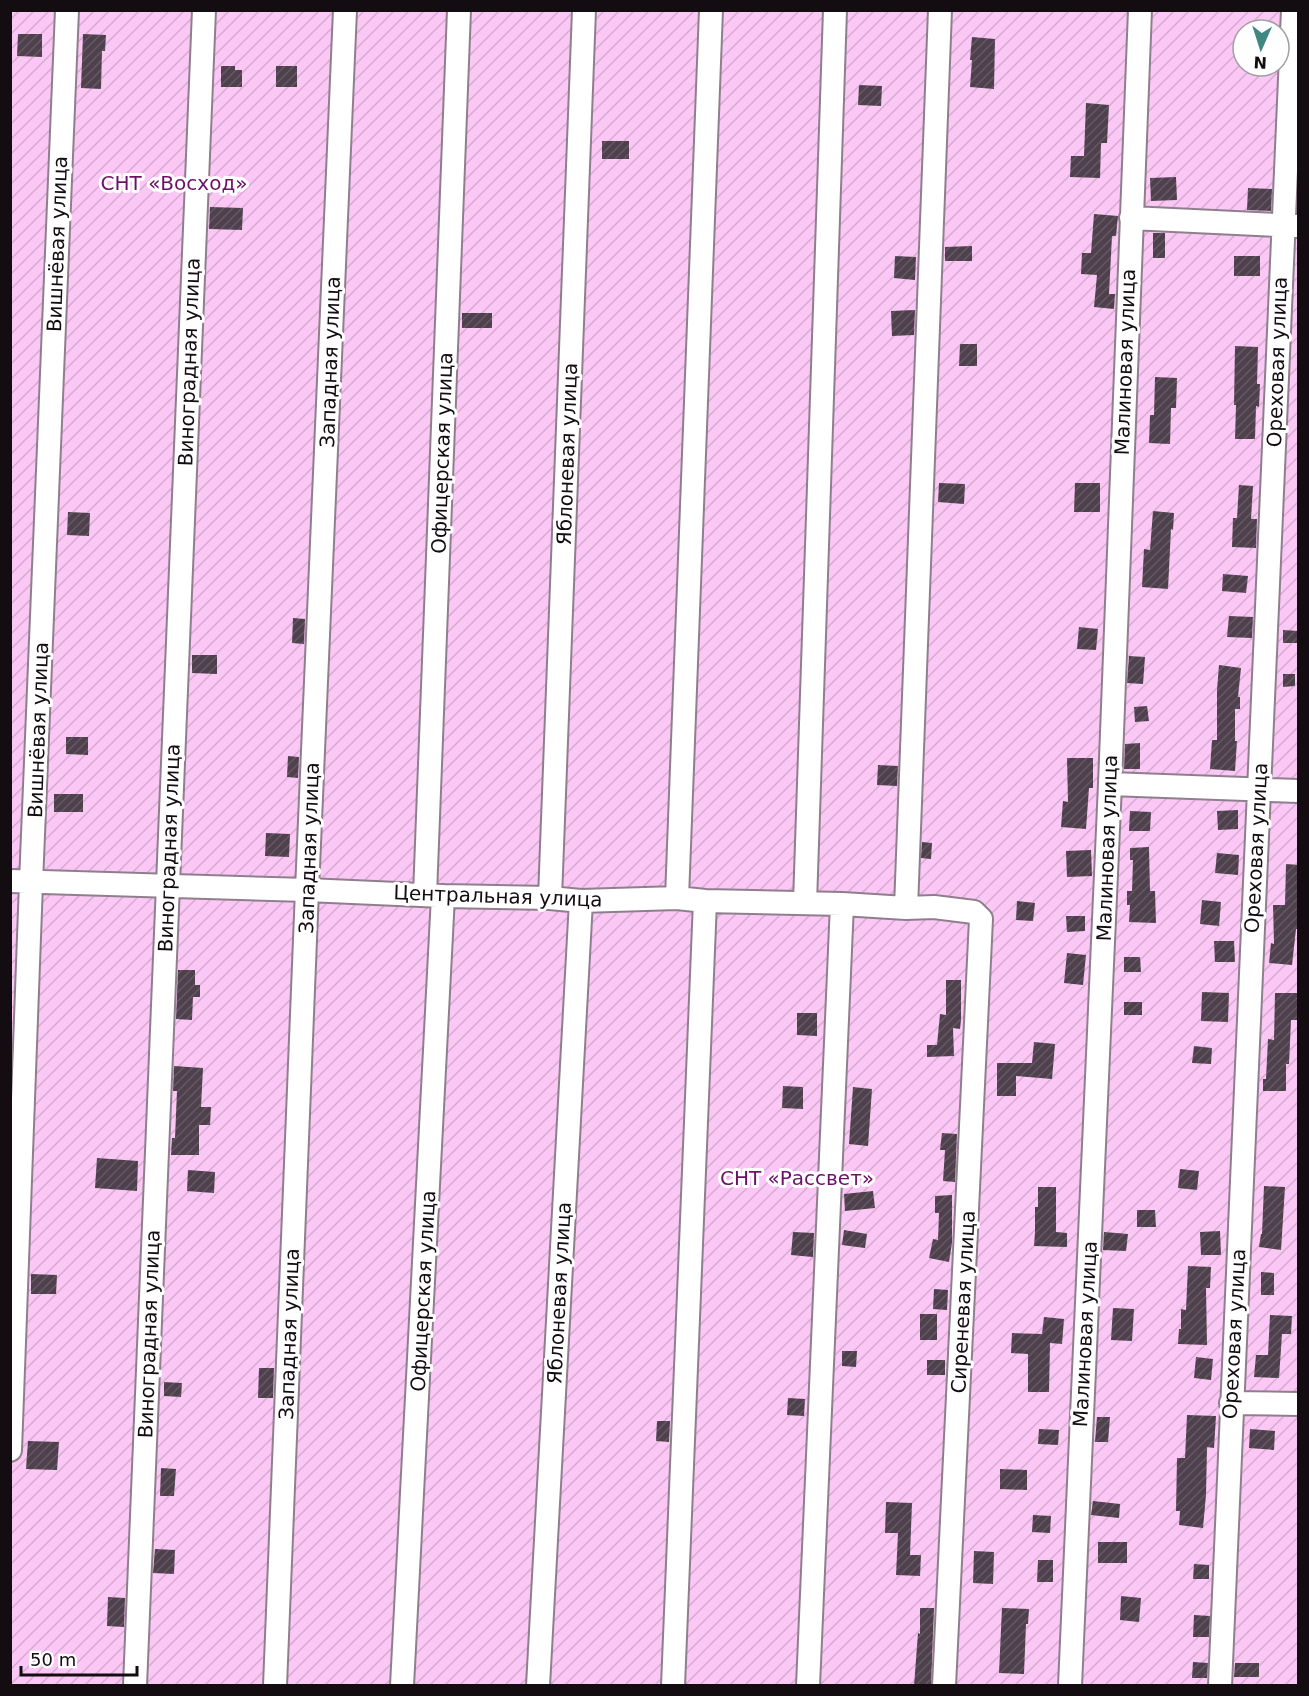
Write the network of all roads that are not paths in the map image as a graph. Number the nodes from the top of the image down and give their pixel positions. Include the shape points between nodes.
1 (67, 10) edge
2 (204, 10) edge
3 (345, 10) edge
4 (459, 10) edge
5 (584, 10) edge
6 (711, 10) edge
7 (835, 10) edge
8 (940, 10) edge
9 (1140, 10) edge
10 (1293, 10) edge
11 (1131, 218) junction
12 (1291, 226) edge
13 (1110, 784) junction
14 (1259, 789) junction
15 (1299, 791) edge
16 (21, 882) edge
17 (167, 886) junction
18 (307, 890) junction
19 (434, 895) junction
20 (550, 898) junction
21 (677, 898) junction
22 (580, 901) junction
23 (705, 901) junction
24 (805, 903) junction
25 (842, 904) junction
26 (906, 908) junction
27 (981, 919) joint
28 (1231, 1403) junction
29 (1299, 1404) edge
30 (10, 1450) edge
31 (135, 1686) edge
32 (275, 1686) edge
33 (402, 1686) edge
34 (538, 1686) edge
35 (673, 1686) edge
36 (808, 1686) edge
37 (944, 1686) edge
38 (1070, 1686) edge
39 (1220, 1686) edge

1 - 16 street, Вишнёвая улица
2 - 17 street, Виноградная улица
3 - 18 street, Западная улица
4 - 19 street, Офицерская улица
5 - 20 street, Яблоневая улица
6 - 21 street
7 - 24 street
8 - 26 street
9 - 11 street, Малиновая улица
10 - 12 street, Ореховая улица
11 - 12 street
11 - 13 street, Малиновая улица
12 - 14 street, Ореховая улица
13 - 14 street
13 - 38 street, Малиновая улица
14 - 15 street
14 - 28 street, Ореховая улица
16 - 17 street, Центральная улица
16 - 30 street, Вишнёвая улица
17 - 18 street, Центральная улица
17 - 31 street, Виноградная улица
18 - 19 street, Центральная улица
18 - 32 street, Западная улица
19 - 20 street, Центральная улица
19 - 33 street, Офицерская улица
20 - 22 street, Центральная улица
21 - 22 street, Центральная улица
21 - 23 street, Центральная улица
22 - 34 street, Яблоневая улица
23 - 24 street, Центральная улица
23 - 35 street
24 - 25 street, Центральная улица
25 - 26 street, Центральная улица
25 - 36 street
26 - 27 street, Центральная улица via 963,910 974,912
27 - 37 street, Сиреневая улица
28 - 29 street
28 - 39 street, Ореховая улица

